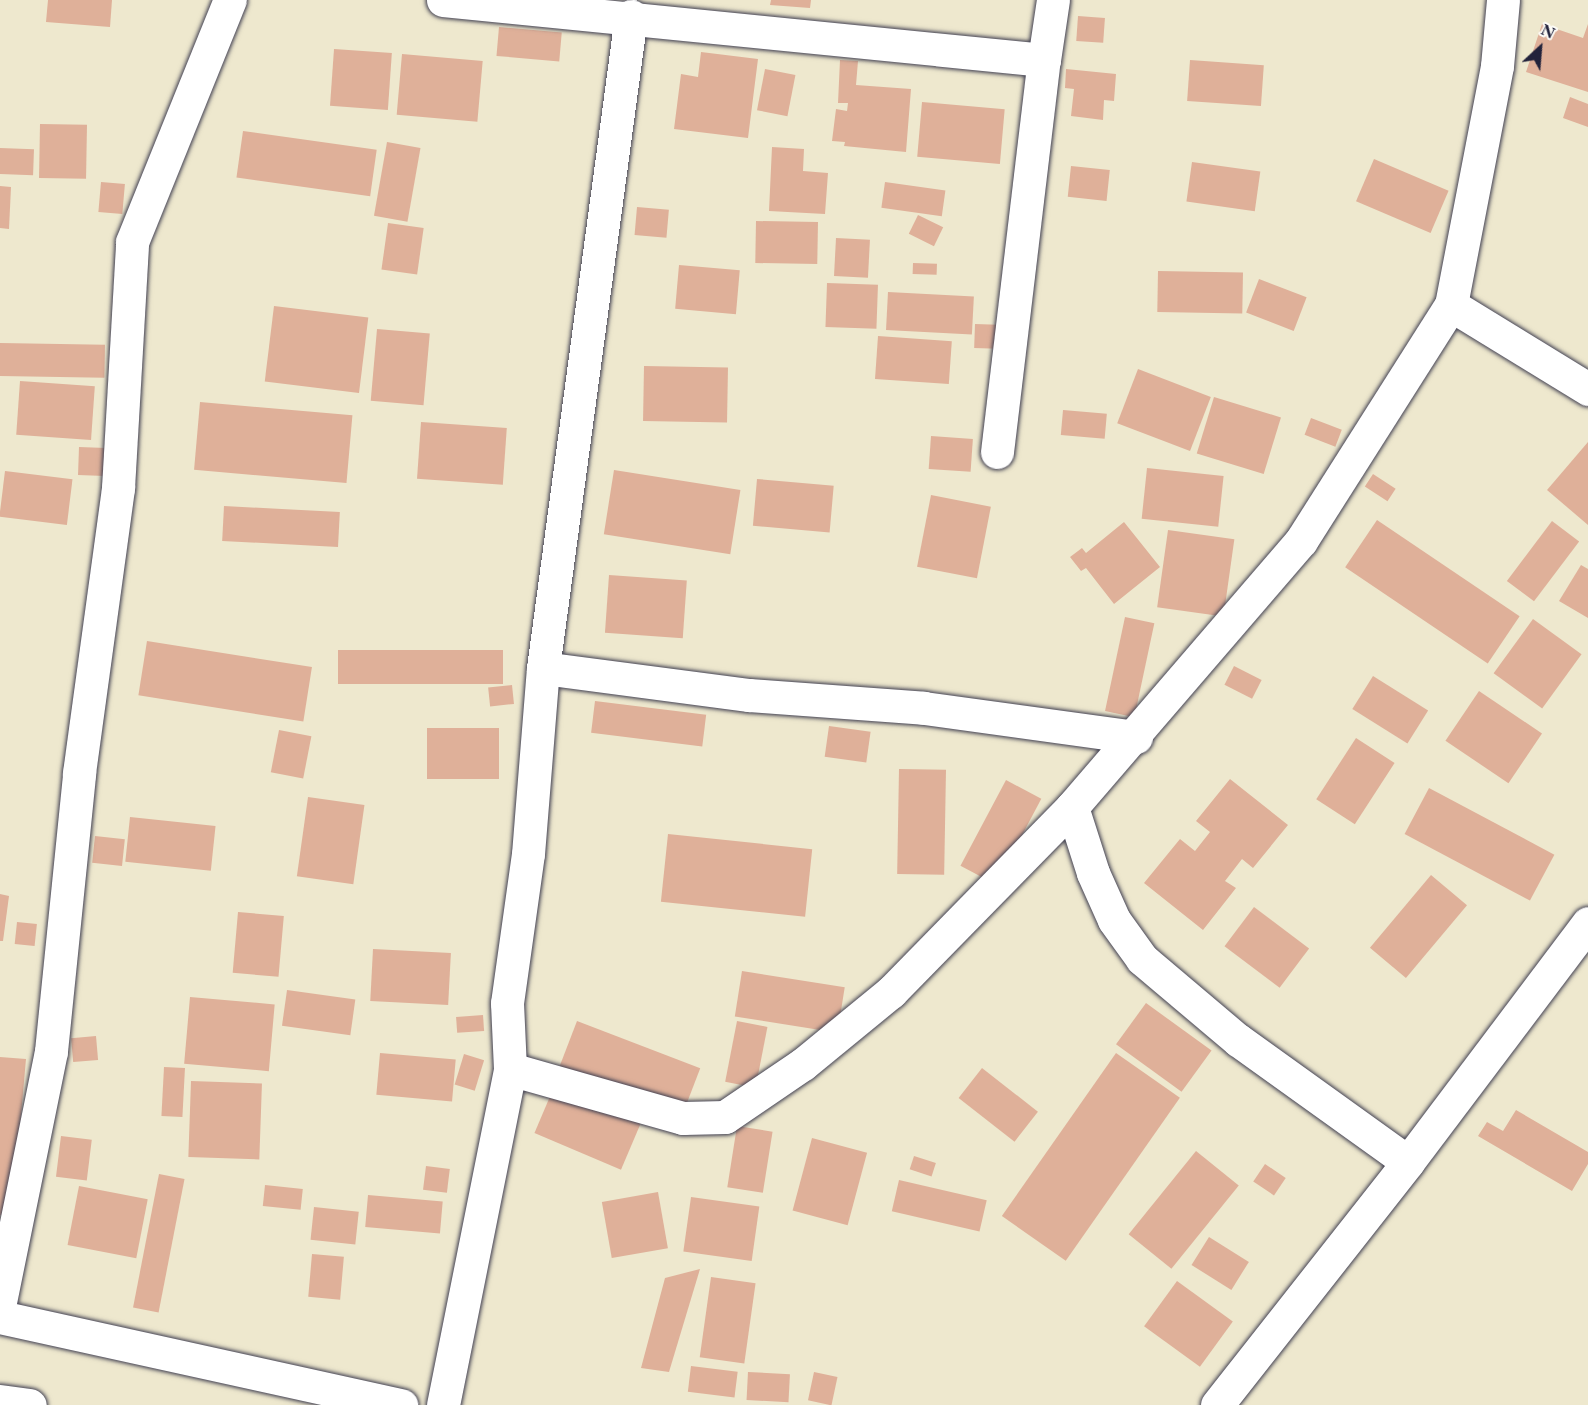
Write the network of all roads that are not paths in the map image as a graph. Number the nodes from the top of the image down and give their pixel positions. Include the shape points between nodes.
1 (230, 0) edge
2 (443, 0) edge
3 (1053, 0) edge
4 (1503, 0) edge
5 (631, 16) junction
6 (1044, 60) junction
7 (1451, 305) junction
8 (1588, 389) edge
9 (997, 452) dead end
10 (543, 668) junction
11 (1136, 737) junction
12 (1072, 807) junction
13 (1588, 923) edge
14 (510, 1069) junction
15 (1408, 1162) junction
16 (0, 1302) edge
17 (0, 1317) edge
18 (0, 1401) edge
19 (30, 1405) edge
20 (401, 1405) edge
21 (443, 1405) edge
22 (1217, 1405) edge

1 - 16 street via 132,242 118,488 79,773 51,1051
2 - 5 street
3 - 6 street
4 - 7 street via 1497,66
5 - 6 street
5 - 10 street
6 - 9 street
7 - 8 street
7 - 11 street via 1301,541
10 - 11 street via 749,695 924,708
10 - 14 street via 528,854 507,1003
11 - 12 street
12 - 14 street via 891,992 803,1064 725,1117 683,1118
12 - 15 street via 1093,873 1114,920 1142,959 1238,1040
13 - 15 street
14 - 21 street
15 - 22 street
17 - 20 street
18 - 19 street

